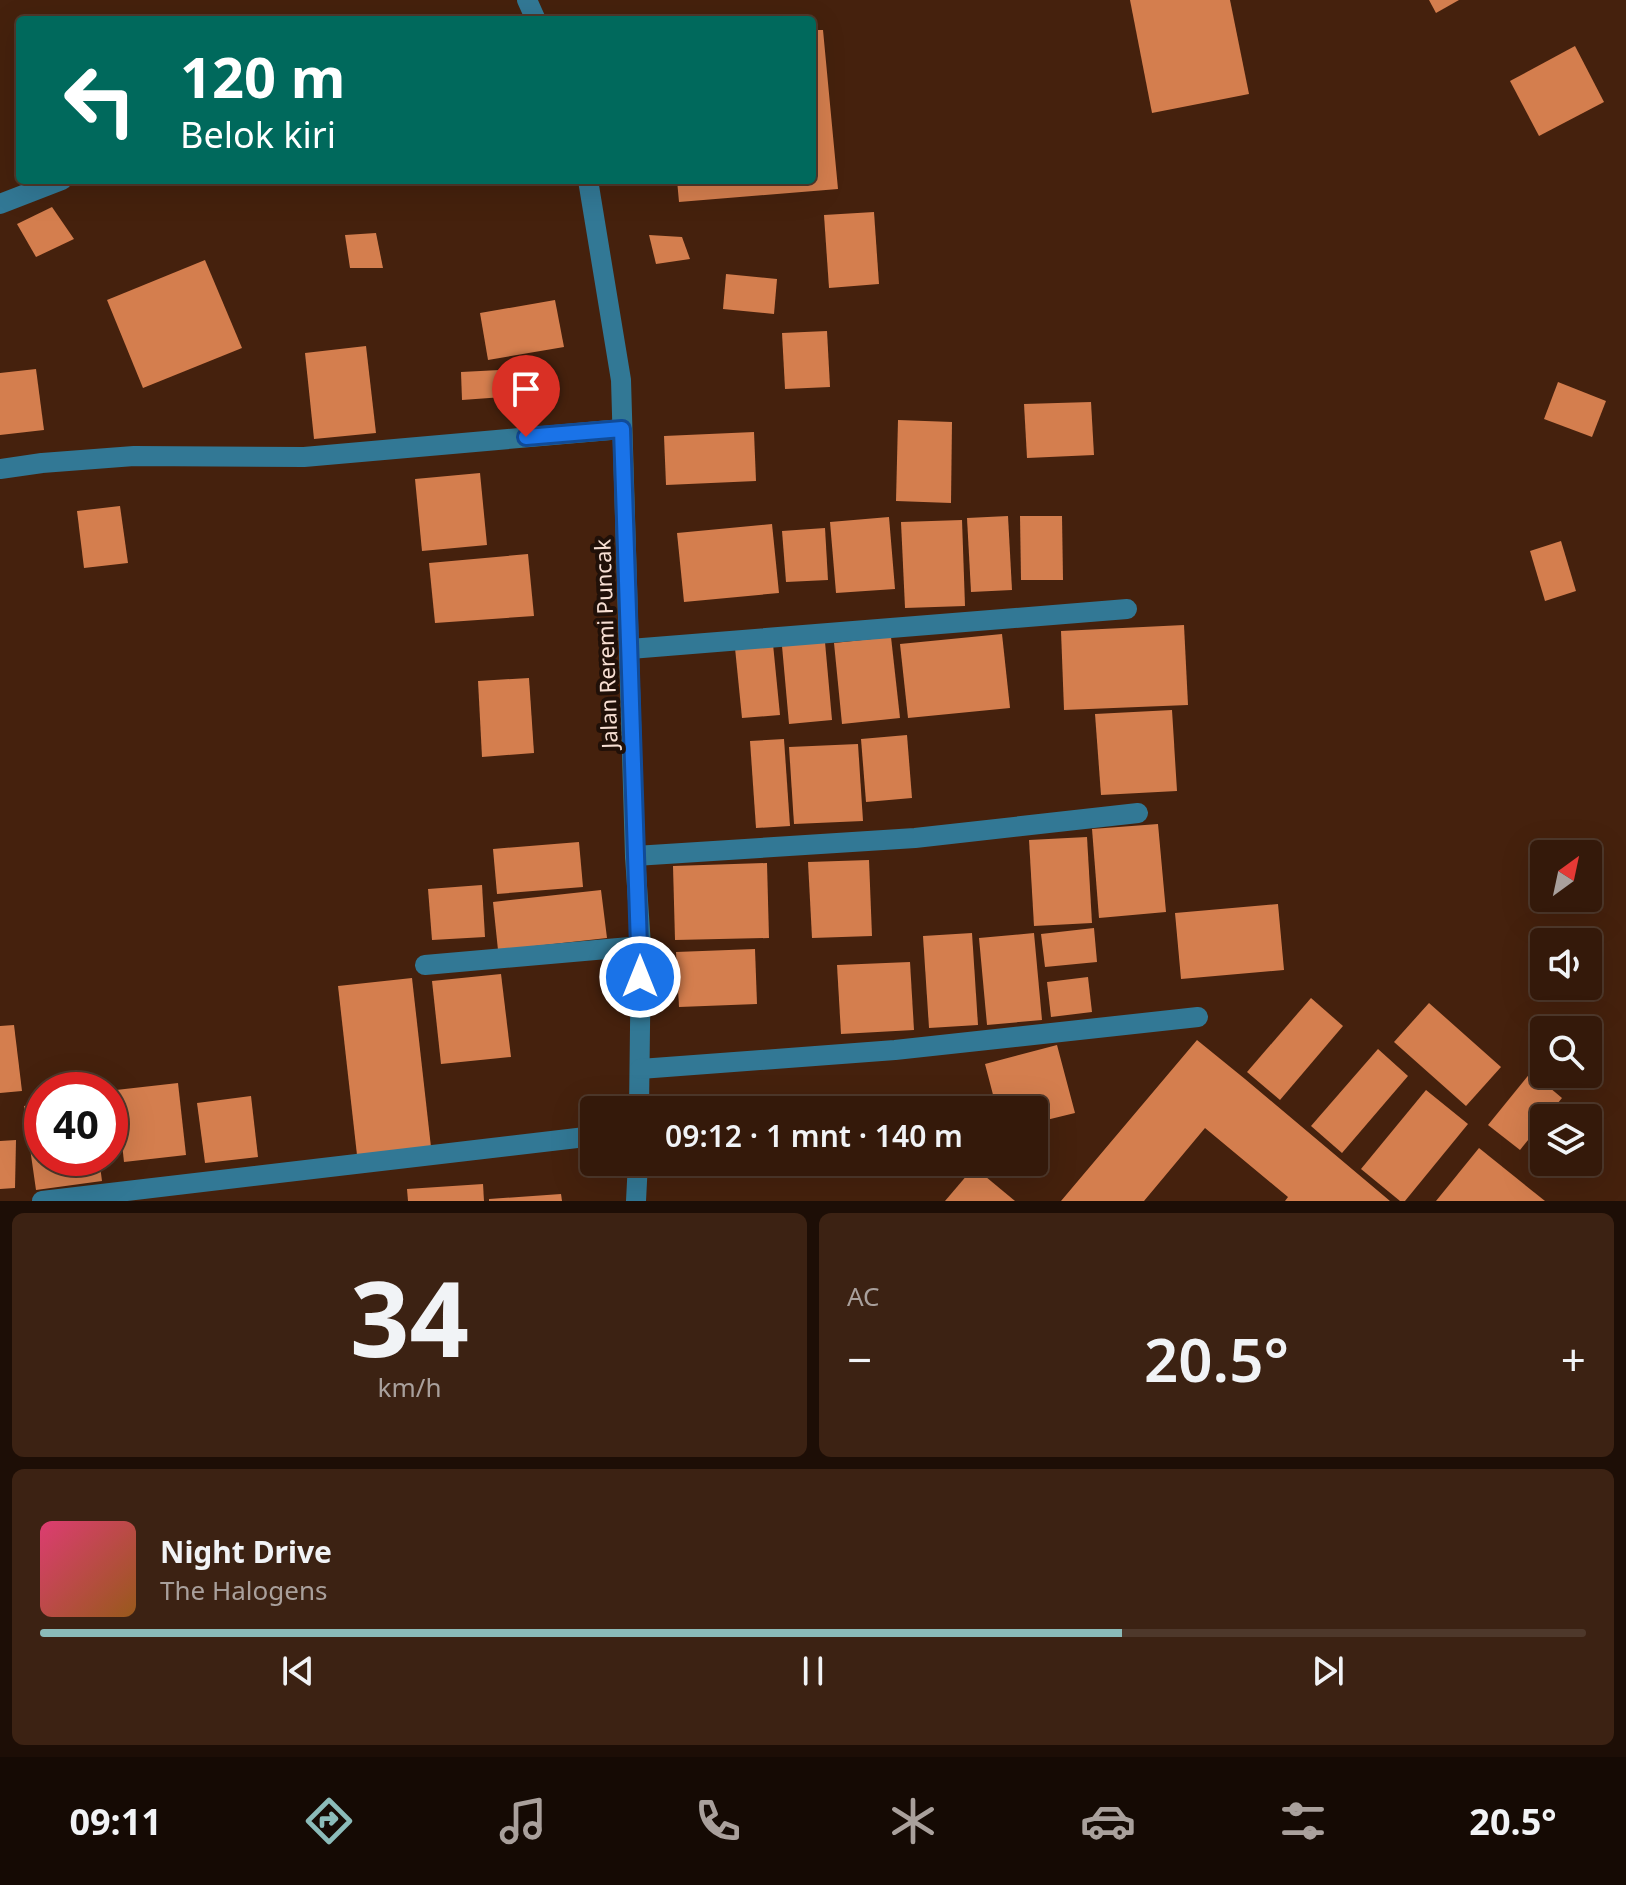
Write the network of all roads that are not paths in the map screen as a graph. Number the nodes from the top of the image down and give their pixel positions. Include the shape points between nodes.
1 (52, 184) edge
2 (589, 184) edge
3 (0, 204) edge
4 (622, 429) junction
5 (0, 469) edge
6 (1127, 609) dead end
7 (630, 649) junction
8 (1138, 813) dead end
9 (635, 856) junction
10 (641, 946) junction
11 (425, 965) dead end
12 (1198, 1017) dead end
13 (640, 1069) junction
14 (639, 1096) edge
15 (580, 1138) edge
16 (637, 1176) edge
17 (42, 1201) edge
18 (636, 1201) edge

1 - 3 street
2 - 4 street, Jalan Reremi Puncak via 621,380
4 - 5 street via 304,457 134,456
4 - 7 street, Jalan Reremi Puncak
6 - 7 street
7 - 9 street, Jalan Reremi Puncak
8 - 9 street via 915,838
9 - 10 street, Jalan Reremi Puncak
10 - 11 street
10 - 13 street, Jalan Reremi Puncak
12 - 13 street via 895,1050
13 - 14 street, Jalan Reremi Puncak
15 - 17 street
16 - 18 street

